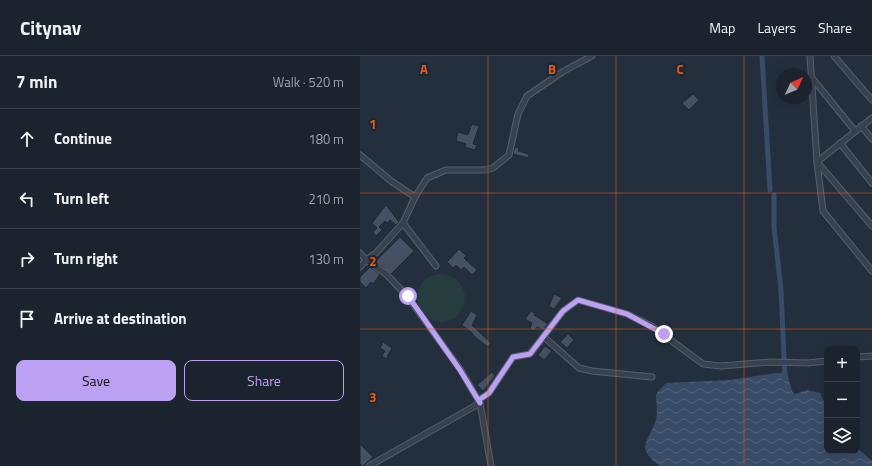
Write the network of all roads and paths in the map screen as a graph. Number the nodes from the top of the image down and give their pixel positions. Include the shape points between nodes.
1 (592, 56) edge
2 (810, 56) edge
3 (834, 56) edge
4 (811, 68) edge
5 (812, 78) joint
6 (872, 100) edge
7 (872, 118) edge
8 (861, 126) junction
9 (855, 131) junction
10 (872, 139) edge
11 (840, 143) junction
12 (360, 155) edge
13 (817, 162) junction
14 (872, 182) edge
15 (415, 197) junction
16 (403, 223) junction
17 (872, 226) edge
18 (360, 253) edge
19 (366, 260) junction
20 (436, 266) dead end
21 (360, 267) edge
22 (872, 271) edge
23 (544, 337) junction
24 (872, 356) edge
25 (860, 358) edge
26 (824, 361) edge
27 (652, 377) dead end
28 (480, 403) junction
29 (369, 466) edge
30 (491, 466) edge

1 - 15 street via 527,96 518,114 509,154 503,161 486,170 455,169 438,173 427,178
2 - 4 street
3 - 6 street
5 - 9 street
5 - 13 street
7 - 8 street
8 - 9 street
8 - 10 street
9 - 11 street
11 - 13 street
11 - 14 street
12 - 15 street via 374,169
13 - 17 street
13 - 22 street via 823,211
15 - 16 street
16 - 19 street via 376,253
16 - 20 street
18 - 19 street
19 - 21 street
19 - 28 street via 386,274 408,296
23 - 26 street via 563,311 578,300 640,320 664,334 703,364 721,366
23 - 27 street via 579,368
23 - 28 street via 530,354 513,357 489,393 479,400
24 - 25 street
28 - 29 street
28 - 30 street

